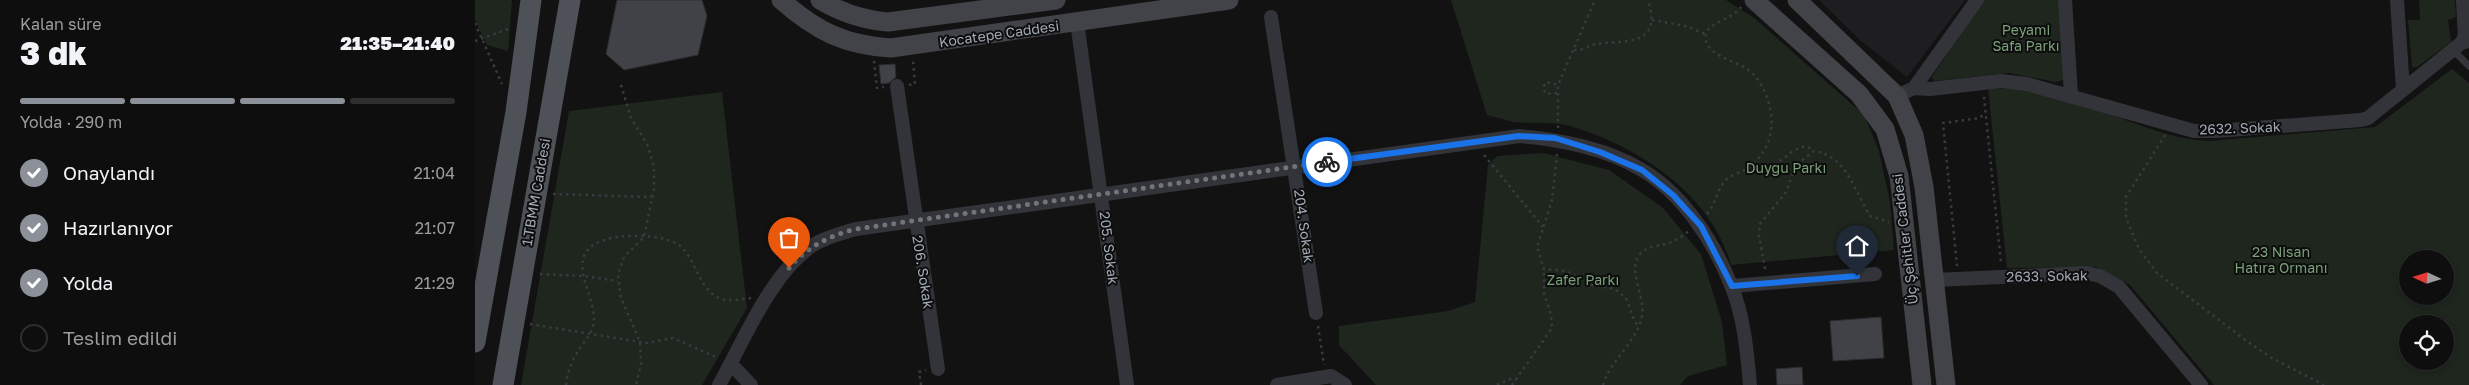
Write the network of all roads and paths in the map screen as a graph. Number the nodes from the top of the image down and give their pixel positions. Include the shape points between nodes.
1 (531, 0) edge
2 (570, 0) edge
3 (781, 0) edge
4 (820, 0) edge
5 (1056, 0) edge
6 (1229, 0) edge
7 (1595, 0) edge
8 (1648, 0) edge
9 (1745, 0) edge
10 (1754, 0) edge
11 (1797, 0) edge
12 (1977, 0) edge
13 (2065, 0) edge
14 (2397, 0) edge
15 (2463, 0) edge
16 (1271, 18) dead end
17 (1651, 20) junction
18 (529, 22) junction
19 (1077, 22) junction
20 (475, 23) edge
21 (1706, 35) junction
22 (482, 38) junction
23 (475, 41) edge
24 (2462, 43) edge
25 (911, 46) junction
26 (872, 47) junction
27 (1574, 50) junction
28 (2469, 66) edge
29 (1983, 83) junction
30 (915, 84) dead end
31 (621, 85) dead end
32 (1558, 85) junction
33 (897, 86) dead end
34 (504, 88) dead end
35 (877, 88) dead end
36 (1914, 88) junction
37 (2403, 90) junction
38 (1558, 93) junction
39 (2071, 95) junction
40 (1897, 96) junction
41 (1986, 111) junction
42 (2171, 126) junction
43 (1558, 139) junction
44 (1482, 140) junction
45 (1814, 151) junction
46 (1295, 167) junction
47 (1750, 167) junction
48 (536, 194) junction
49 (1102, 194) junction
50 (653, 197) junction
51 (915, 221) junction
52 (1904, 221) junction
53 (1699, 224) junction
54 (1543, 227) junction
55 (644, 237) junction
56 (1544, 269) junction
57 (522, 273) junction
58 (1875, 274) dead end
59 (584, 276) junction
60 (2002, 277) junction
61 (1943, 279) junction
62 (618, 281) junction
63 (1768, 283) junction
64 (1732, 286) junction
65 (768, 296) junction
66 (1316, 313) joint
67 (514, 321) junction
68 (1639, 326) junction
69 (590, 334) junction
70 (475, 342) edge
71 (640, 342) junction
72 (731, 364) junction
73 (938, 369) dead end
74 (1326, 376) junction
75 (1516, 380) junction
76 (503, 385) edge
77 (566, 385) edge
78 (636, 385) edge
79 (719, 385) edge
80 (751, 385) edge
81 (1127, 385) edge
82 (1277, 385) edge
83 (1345, 385) edge
84 (1497, 385) edge
85 (1512, 385) edge
86 (1603, 385) edge
87 (1750, 385) edge
88 (1921, 385) edge
89 (1946, 385) edge
90 (2201, 385) edge
91 (2324, 385) edge

1 - 18 main road
2 - 48 main road, 1.TBMM Caddesi
3 - 26 main road, Kocatepe Caddesi via 819,30
4 - 5 main road, Kocatepe Caddesi via 844,13 888,22
6 - 19 main road, Kocatepe Caddesi
7 - 27 path
8 - 17 path
9 - 21 path via 1737,12 1715,25
10 - 52 main road, Üç Şehitler Caddesi via 1859,94 1885,129 1899,176
11 - 40 main road, Üç Şehitler Caddesi
12 - 36 street
13 - 39 street
14 - 37 street
15 - 24 street
16 - 46 street, 204. Sokak
17 - 21 path via 1686,26
17 - 27 path via 1642,37
18 - 22 path
18 - 70 main road
19 - 25 main road, Kocatepe Caddesi
19 - 49 street, 205. Sokak
20 - 22 path
21 - 47 path via 1714,52 1746,68 1756,77 1770,106 1770,135
22 - 23 path
22 - 34 path
24 - 28 lane
24 - 37 street, 2632. Sokak
25 - 26 main road, Kocatepe Caddesi
25 - 30 path
26 - 35 path
27 - 32 path
29 - 36 street, 2632. Sokak
29 - 39 street, 2632. Sokak via 2027,84
29 - 41 path
31 - 50 path via 631,118 647,144 654,166
32 - 38 path
32 - 38 path via 1546,82 1543,88 1546,94
33 - 51 street, 206. Sokak
36 - 40 street, 2632. Sokak
37 - 42 street, 2632. Sokak via 2369,118 2353,122 2215,131
38 - 43 path
39 - 42 street, 2632. Sokak
40 - 61 main road, Üç Şehitler Caddesi via 1914,135
41 - 60 path
41 - 61 path via 1980,118 1943,124 1957,272
42 - 91 path via 2126,197 2126,218 2139,249 2157,273 2248,342
43 - 44 street via 1519,136
43 - 53 street via 1642,170 1673,195
43 - 54 path via 1553,200
44 - 46 street
44 - 54 path via 1482,153
45 - 47 path via 1810,146 1803,146 1774,165 1755,170
45 - 52 path via 1825,152 1837,162 1870,216 1895,223
45 - 63 path via 1795,166 1787,191 1759,224
46 - 49 street
46 - 66 street, 204. Sokak
47 - 53 path via 1726,180 1718,191 1714,206
48 - 50 path
48 - 57 main road, 1.TBMM Caddesi
49 - 51 street
49 - 81 street, 205. Sokak
50 - 55 path
51 - 65 street via 856,229 814,245 797,259
51 - 73 street, 206. Sokak
52 - 88 main road, Üç Şehitler Caddesi
53 - 64 street
53 - 68 path via 1677,240 1647,249 1639,255 1636,274 1643,313
54 - 56 path via 1537,247
55 - 59 path via 617,236 599,240 585,253
55 - 62 path via 625,257
55 - 65 path via 665,239 678,245 687,253 708,290 717,298
56 - 68 path via 1566,271 1592,285 1615,289 1626,298
56 - 75 path via 1544,293 1552,328
57 - 59 path
57 - 67 main road, 1.TBMM Caddesi
58 - 63 street
59 - 62 path
59 - 69 path via 594,317
60 - 61 street, 2633. Sokak
60 - 90 street, 2633. Sokak via 2086,273 2110,280
61 - 89 main road, Üç Şehitler Caddesi
62 - 71 path via 621,298
63 - 64 street
64 - 87 street via 1745,336
65 - 72 street
66 - 74 path
67 - 69 path
67 - 76 main road, 1.TBMM Caddesi
68 - 86 path via 1610,366
69 - 71 path
69 - 77 path via 577,353
71 - 72 path via 673,338
71 - 78 path via 641,364
72 - 79 street
72 - 80 street
74 - 82 street
74 - 83 street via 1337,378
75 - 84 path
75 - 85 path

